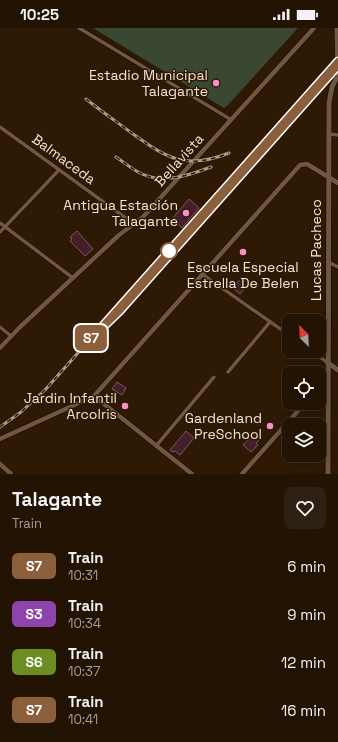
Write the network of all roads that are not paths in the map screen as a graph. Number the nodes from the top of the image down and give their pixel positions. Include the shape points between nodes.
1 (79, 28) edge
2 (314, 28) edge
3 (337, 28) edge
4 (338, 76) edge
5 (230, 119) junction
6 (0, 127) edge
7 (329, 134) junction
8 (338, 134) edge
9 (59, 170) junction
10 (329, 178) junction
11 (338, 183) edge
12 (0, 223) edge
13 (134, 224) junction
14 (5, 227) junction
15 (0, 232) edge
16 (328, 262) junction
17 (338, 267) edge
18 (202, 274) junction
19 (72, 278) junction
20 (270, 322) junction
21 (0, 327) edge
22 (282, 330) edge
23 (11, 336) junction
24 (0, 348) edge
25 (321, 358) edge
26 (327, 362) junction
27 (338, 370) edge
28 (228, 372) dead end
29 (214, 377) dead end
30 (327, 387) joint
31 (94, 396) junction
32 (299, 410) edge
33 (0, 439) edge
34 (156, 446) junction
35 (0, 466) edge
36 (11, 474) edge
37 (192, 474) edge
38 (242, 474) edge
39 (328, 474) edge

1 - 5 street
2 - 5 street, Bellavista
3 - 4 main road, Lucas Pacheco, bridge
4 - 7 main road, Lucas Pacheco via 330,91
5 - 13 street, Bellavista
6 - 9 street, Balmaceda
7 - 8 street
7 - 10 main road, Lucas Pacheco
9 - 13 street, Balmaceda
9 - 14 street
10 - 11 street
10 - 16 main road, Lucas Pacheco
10 - 18 street via 307,164 300,165
12 - 14 street
13 - 19 street, Bellavista
14 - 15 street
14 - 19 street
16 - 17 street
16 - 26 main road, Lucas Pacheco
18 - 20 street
18 - 31 street
19 - 23 street, Bellavista
20 - 22 street
20 - 28 street
21 - 23 street
23 - 24 street, Bellavista
25 - 26 street
26 - 27 main road
26 - 30 main road, Lucas Pacheco
29 - 34 street
30 - 39 main road, Lucas Pacheco
31 - 33 street
31 - 34 street
32 - 38 street
34 - 37 street
35 - 36 street

